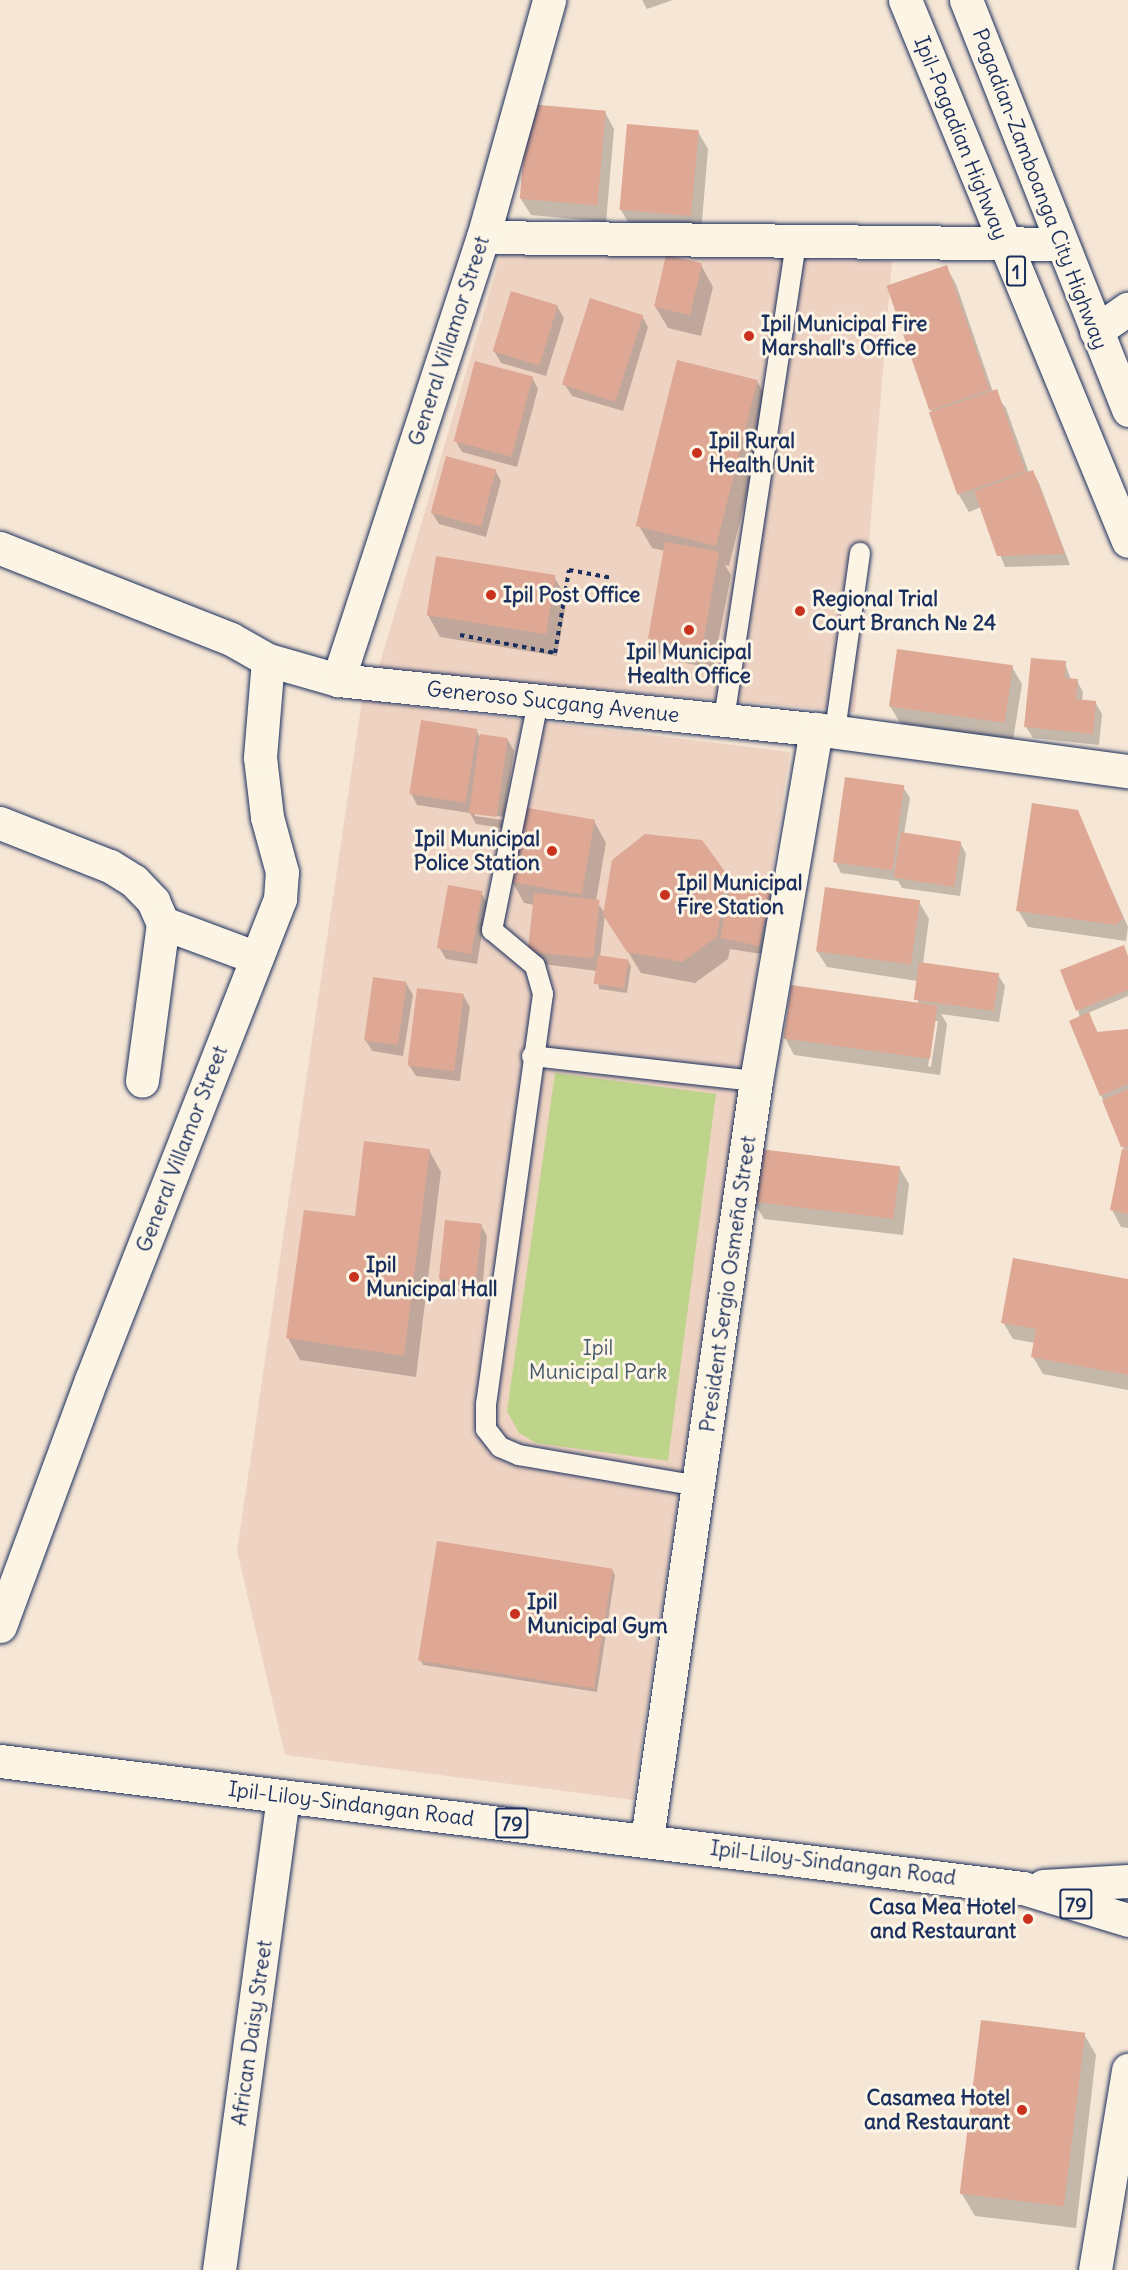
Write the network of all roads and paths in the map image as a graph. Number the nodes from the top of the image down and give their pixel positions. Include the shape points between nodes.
1 (549, 0) edge
2 (905, 0) edge
3 (966, 0) edge
4 (483, 237) junction
5 (796, 243) junction
6 (1004, 244) junction
7 (1061, 244) junction
8 (1128, 309) edge
9 (1096, 331) junction
10 (1128, 410) edge
11 (1128, 541) edge
12 (0, 548) edge
13 (860, 552) dead end
14 (612, 578) dead end
15 (460, 635) dead end
16 (268, 660) junction
17 (338, 680) junction
18 (538, 702) junction
19 (724, 719) junction
20 (825, 730) junction
21 (1128, 771) edge
22 (0, 823) edge
23 (163, 922) junction
24 (257, 958) junction
25 (532, 1056) junction
26 (142, 1081) dead end
27 (756, 1081) junction
28 (699, 1486) junction
29 (0, 1626) edge
30 (0, 1761) edge
31 (284, 1796) junction
32 (647, 1839) junction
33 (1128, 1881) edge
34 (1023, 1887) junction
35 (1128, 1920) edge
36 (1128, 2070) edge
37 (219, 2270) edge
38 (1095, 2270) edge

1 - 4 street, General Villamor Street
2 - 6 street, Ipil-Pagadian Highway / 1
3 - 7 street, Pagadian-Zamboanga City Highway
4 - 5 street
4 - 17 street, General Villamor Street
5 - 6 street
5 - 19 lane
6 - 7 street
6 - 11 street, Ipil-Pagadian Highway / 1
7 - 9 street, Pagadian-Zamboanga City Highway
8 - 9 street
9 - 10 street, Pagadian-Zamboanga City Highway
12 - 16 street, Generoso Sucgang Avenue via 231,639
13 - 20 lane
14 - 15 path via 569,570 555,652
16 - 17 street, Generoso Sucgang Avenue
16 - 24 street, General Villamor Street via 260,723 262,788 282,872 280,899
17 - 18 street, Generoso Sucgang Avenue
18 - 19 street, Generoso Sucgang Avenue
18 - 25 lane via 492,930 526,954 541,979 543,994
19 - 20 street, Generoso Sucgang Avenue
20 - 21 street, Generoso Sucgang Avenue
20 - 27 street, President Sergio Osmeña Street
22 - 23 street via 110,866 134,881 153,901
23 - 24 street
23 - 26 street
24 - 29 street, General Villamor Street via 91,1380
25 - 27 lane
25 - 28 lane via 486,1403 486,1429 500,1447 519,1455
27 - 28 street, President Sergio Osmeña Street
28 - 32 street, President Sergio Osmeña Street
30 - 31 street, Ipil-Liloy-Sindangan Road / 79
31 - 32 street, Ipil-Liloy-Sindangan Road / 79
31 - 37 street, African Daisy Street
32 - 34 street, Ipil-Liloy-Sindangan Road / 79
33 - 34 street, Ipil-Liloy-Sindangan Road / 79
34 - 35 street, Ipil-Liloy-Sindangan Road / 79
36 - 38 street

